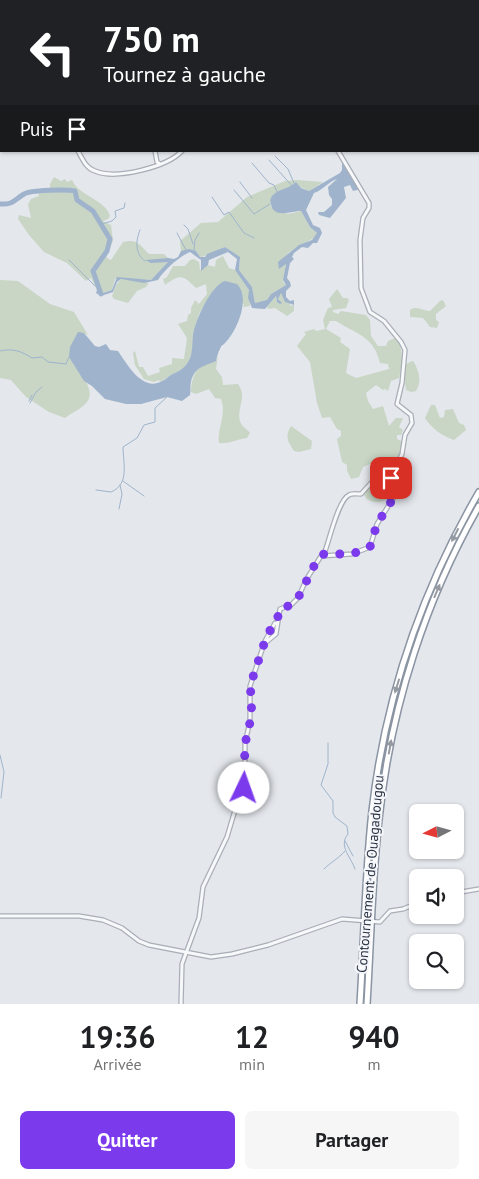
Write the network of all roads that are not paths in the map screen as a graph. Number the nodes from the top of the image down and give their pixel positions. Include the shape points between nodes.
1 (79, 152) edge
2 (155, 152) edge
3 (181, 152) edge
4 (339, 152) edge
5 (161, 164) junction
6 (395, 469) junction
7 (479, 492) edge
8 (479, 506) edge
9 (324, 554) junction
10 (277, 620) junction
11 (264, 644) junction
12 (479, 889) edge
13 (464, 892) edge
14 (409, 907) edge
15 (0, 916) edge
16 (365, 922) junction
17 (372, 922) junction
18 (186, 952) junction
19 (181, 1004) edge
20 (360, 1004) edge
21 (367, 1004) edge

1 - 5 street via 88,167 108,174 122,175
2 - 5 street via 157,162
3 - 5 street
4 - 6 street via 370,206 363,215 360,240 362,291 370,312 384,321 404,350 397,404 411,415 412,420
6 - 9 street via 371,482 361,494 346,497
6 - 9 street via 391,478 394,497 377,524 370,547 352,554
7 -> 16 highway, Contournement de Ouagadougou via 431,588 394,696 372,811
17 -> 8 highway, Contournement de Ouagadougou via 380,810 398,709 434,600
9 - 10 street via 318,558 298,598 280,609
10 - 11 street
10 - 11 street via 275,636
11 - 18 street via 250,686 250,721 243,778 245,791 240,796 227,837 204,887 199,918
12 - 13 street
14 - 17 street via 390,912 380,922
15 - 18 street via 79,916 103,920 149,946
16 - 17 street
16 - 18 street via 354,918 342,919 232,954 211,957
16 - 20 highway, Contournement de Ouagadougou
17 - 21 highway, Contournement de Ouagadougou
18 - 19 street via 180,982

